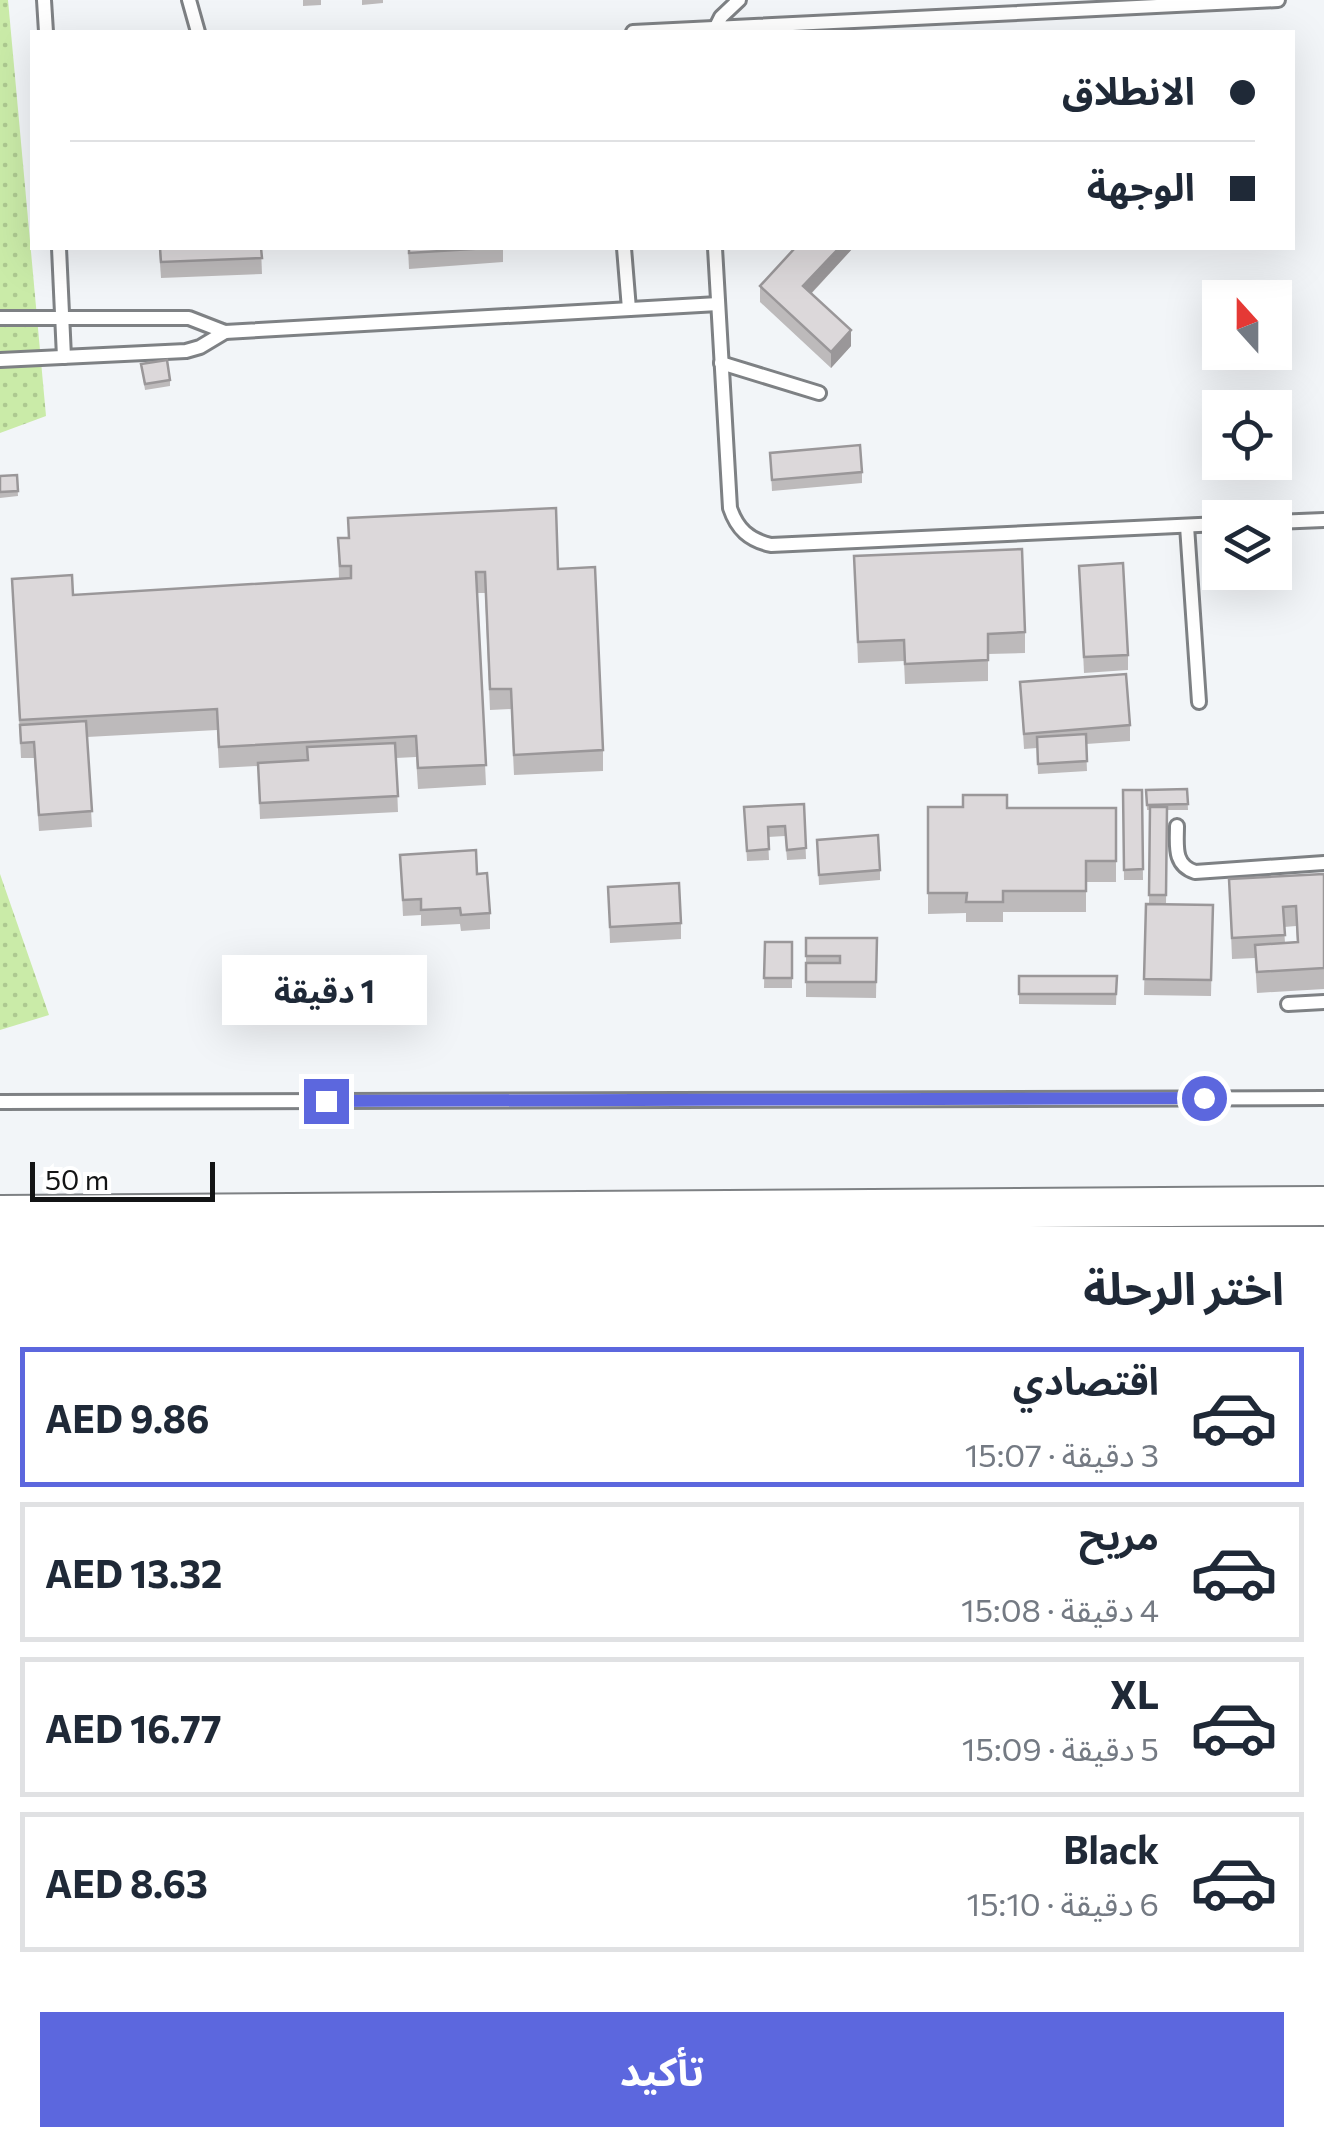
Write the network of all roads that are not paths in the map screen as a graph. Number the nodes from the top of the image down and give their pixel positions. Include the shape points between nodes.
1 (44, 0) edge
2 (189, 0) edge
3 (739, 0) edge
4 (1278, 0) edge
5 (1160, 3) edge
6 (977, 15) junction
7 (877, 26) edge
8 (715, 28) junction
9 (46, 30) edge
10 (197, 30) edge
11 (674, 30) edge
12 (970, 30) edge
13 (59, 250) edge
14 (624, 250) edge
15 (715, 250) edge
16 (718, 304) junction
17 (628, 309) junction
18 (0, 318) edge
19 (64, 318) junction
20 (225, 332) junction
21 (64, 357) junction
22 (0, 360) edge
23 (722, 364) junction
24 (819, 392) dead end
25 (1324, 520) edge
26 (1292, 521) edge
27 (1202, 525) edge
28 (1188, 526) junction
29 (1199, 702) dead end
30 (1177, 826) dead end
31 (1324, 863) edge
32 (1324, 1002) edge
33 (1288, 1004) dead end
34 (1324, 1098) edge
35 (0, 1102) edge
36 (1324, 1206) edge
37 (0, 1214) edge

1 - 9 lane
2 - 10 lane
3 - 8 lane
4 - 5 lane
5 - 6 lane
6 - 7 lane
6 - 12 lane
7 - 8 lane
8 - 11 lane
13 - 19 lane
14 - 17 lane
15 - 16 lane
16 - 17 lane
16 - 23 lane
17 - 20 lane
18 - 19 lane
19 - 20 lane via 189,318
19 - 21 lane
20 - 21 lane via 186,351
21 - 22 lane
23 - 24 lane
23 - 28 lane via 730,508 742,530 760,543
25 - 26 lane
27 - 28 lane
28 - 29 lane
30 - 31 lane via 1179,860 1195,872
32 - 33 lane
34 - 35 lane
36 - 37 street

